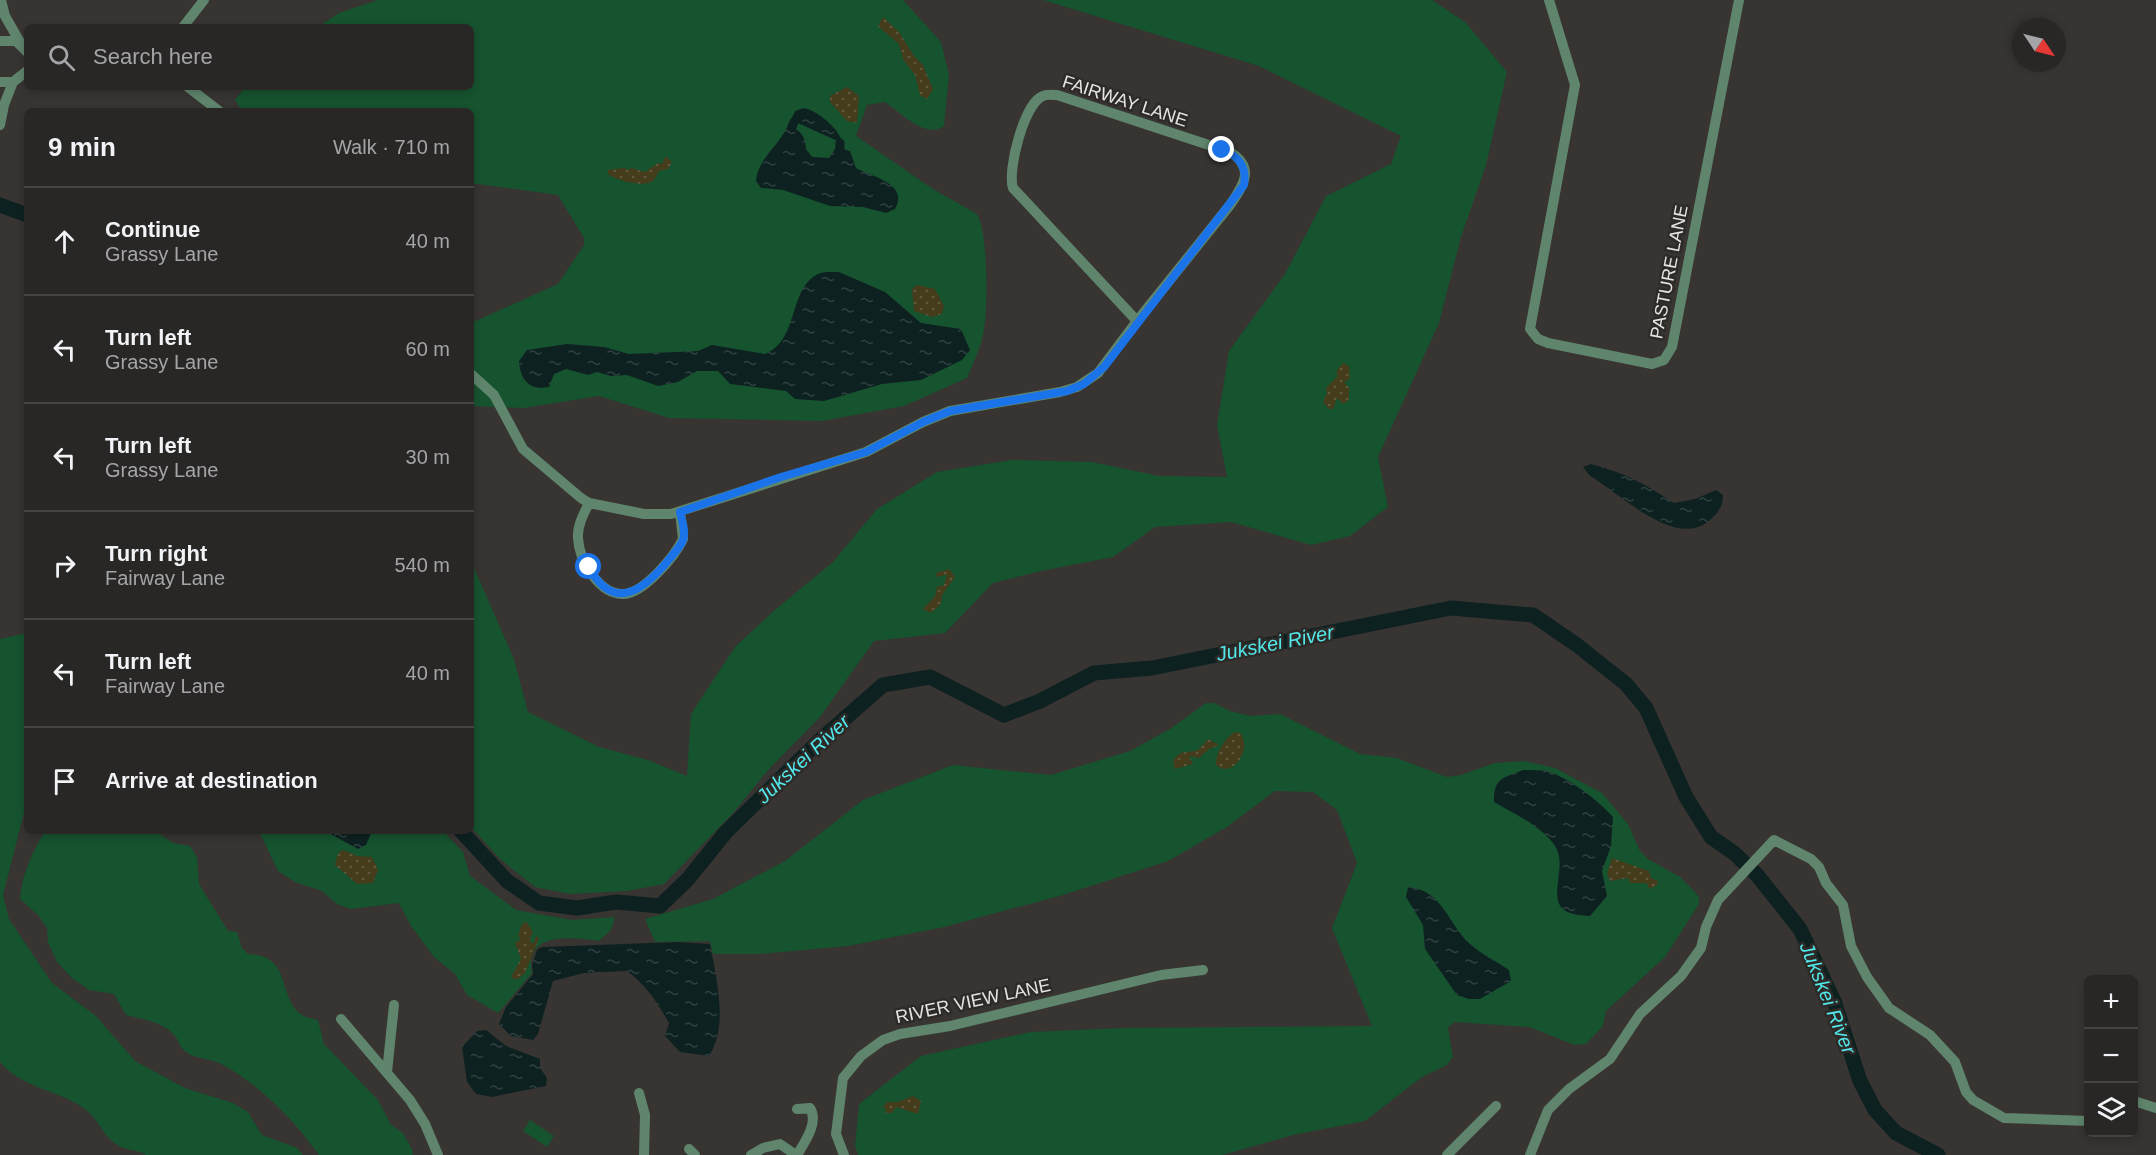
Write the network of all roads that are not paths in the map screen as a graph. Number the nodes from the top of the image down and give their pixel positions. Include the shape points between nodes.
1 (1, 0) edge
2 (204, 0) edge
3 (1548, 0) edge
4 (1739, 0) edge
5 (185, 24) edge
6 (0, 41) edge
7 (24, 46) edge
8 (24, 47) edge
9 (24, 73) edge
10 (0, 82) edge
11 (13, 82) junction
12 (192, 90) edge
13 (215, 108) edge
14 (0, 125) edge
15 (1137, 321) junction
16 (474, 377) edge
17 (589, 503) junction
18 (680, 512) junction
19 (1203, 970) dead end
20 (394, 1005) dead end
21 (341, 1018) dead end
22 (387, 1072) junction
23 (639, 1093) dead end
24 (2138, 1103) edge
25 (1496, 1106) dead end
26 (2156, 1108) edge
27 (797, 1109) dead end
28 (2084, 1121) edge
29 (438, 1155) edge
30 (644, 1155) edge
31 (751, 1155) edge
32 (797, 1155) edge
33 (844, 1155) edge
34 (1447, 1155) edge
35 (1530, 1155) edge

1 - 7 street via 5,16
2 - 5 street
3 - 4 street, PASTURE LANE via 1575,85 1530,329 1548,343 1652,364 1664,360 1672,347
6 - 8 street via 9,39
9 - 11 street
10 - 11 street
11 - 14 street
12 - 13 street
15 - 15 street, FAIRWAY LANE via 1241,190 1245,180 1243,165 1222,150 1057,95 1043,96 1029,112 1014,156 1010,177 1013,188
15 - 18 street, FAIRWAY LANE via 1098,373 1077,387 950,411 866,452
16 - 17 street, FAIRWAY LANE via 497,401 523,449
17 - 18 street, FAIRWAY LANE via 644,514
17 - 18 street via 579,528 579,543 596,579 604,588 617,593 640,588 674,554 683,539
19 - 33 street, RIVER VIEW LANE via 1161,975 883,1040 861,1056 843,1078 836,1134
20 - 22 street
21 - 22 street
22 - 29 street via 420,1115
23 - 30 street via 645,1114
24 - 26 street
25 - 34 street
27 - 32 street via 810,1108 813,1114 811,1128
28 - 35 street via 2004,1118 1979,1106 1966,1092 1955,1062 1930,1035 1890,1008 1868,978 1851,946 1843,905 1826,884 1819,867 1774,840 1719,900 1697,956 1681,976 1640,1014 1610,1059 1551,1107
31 - 32 street via 780,1144

